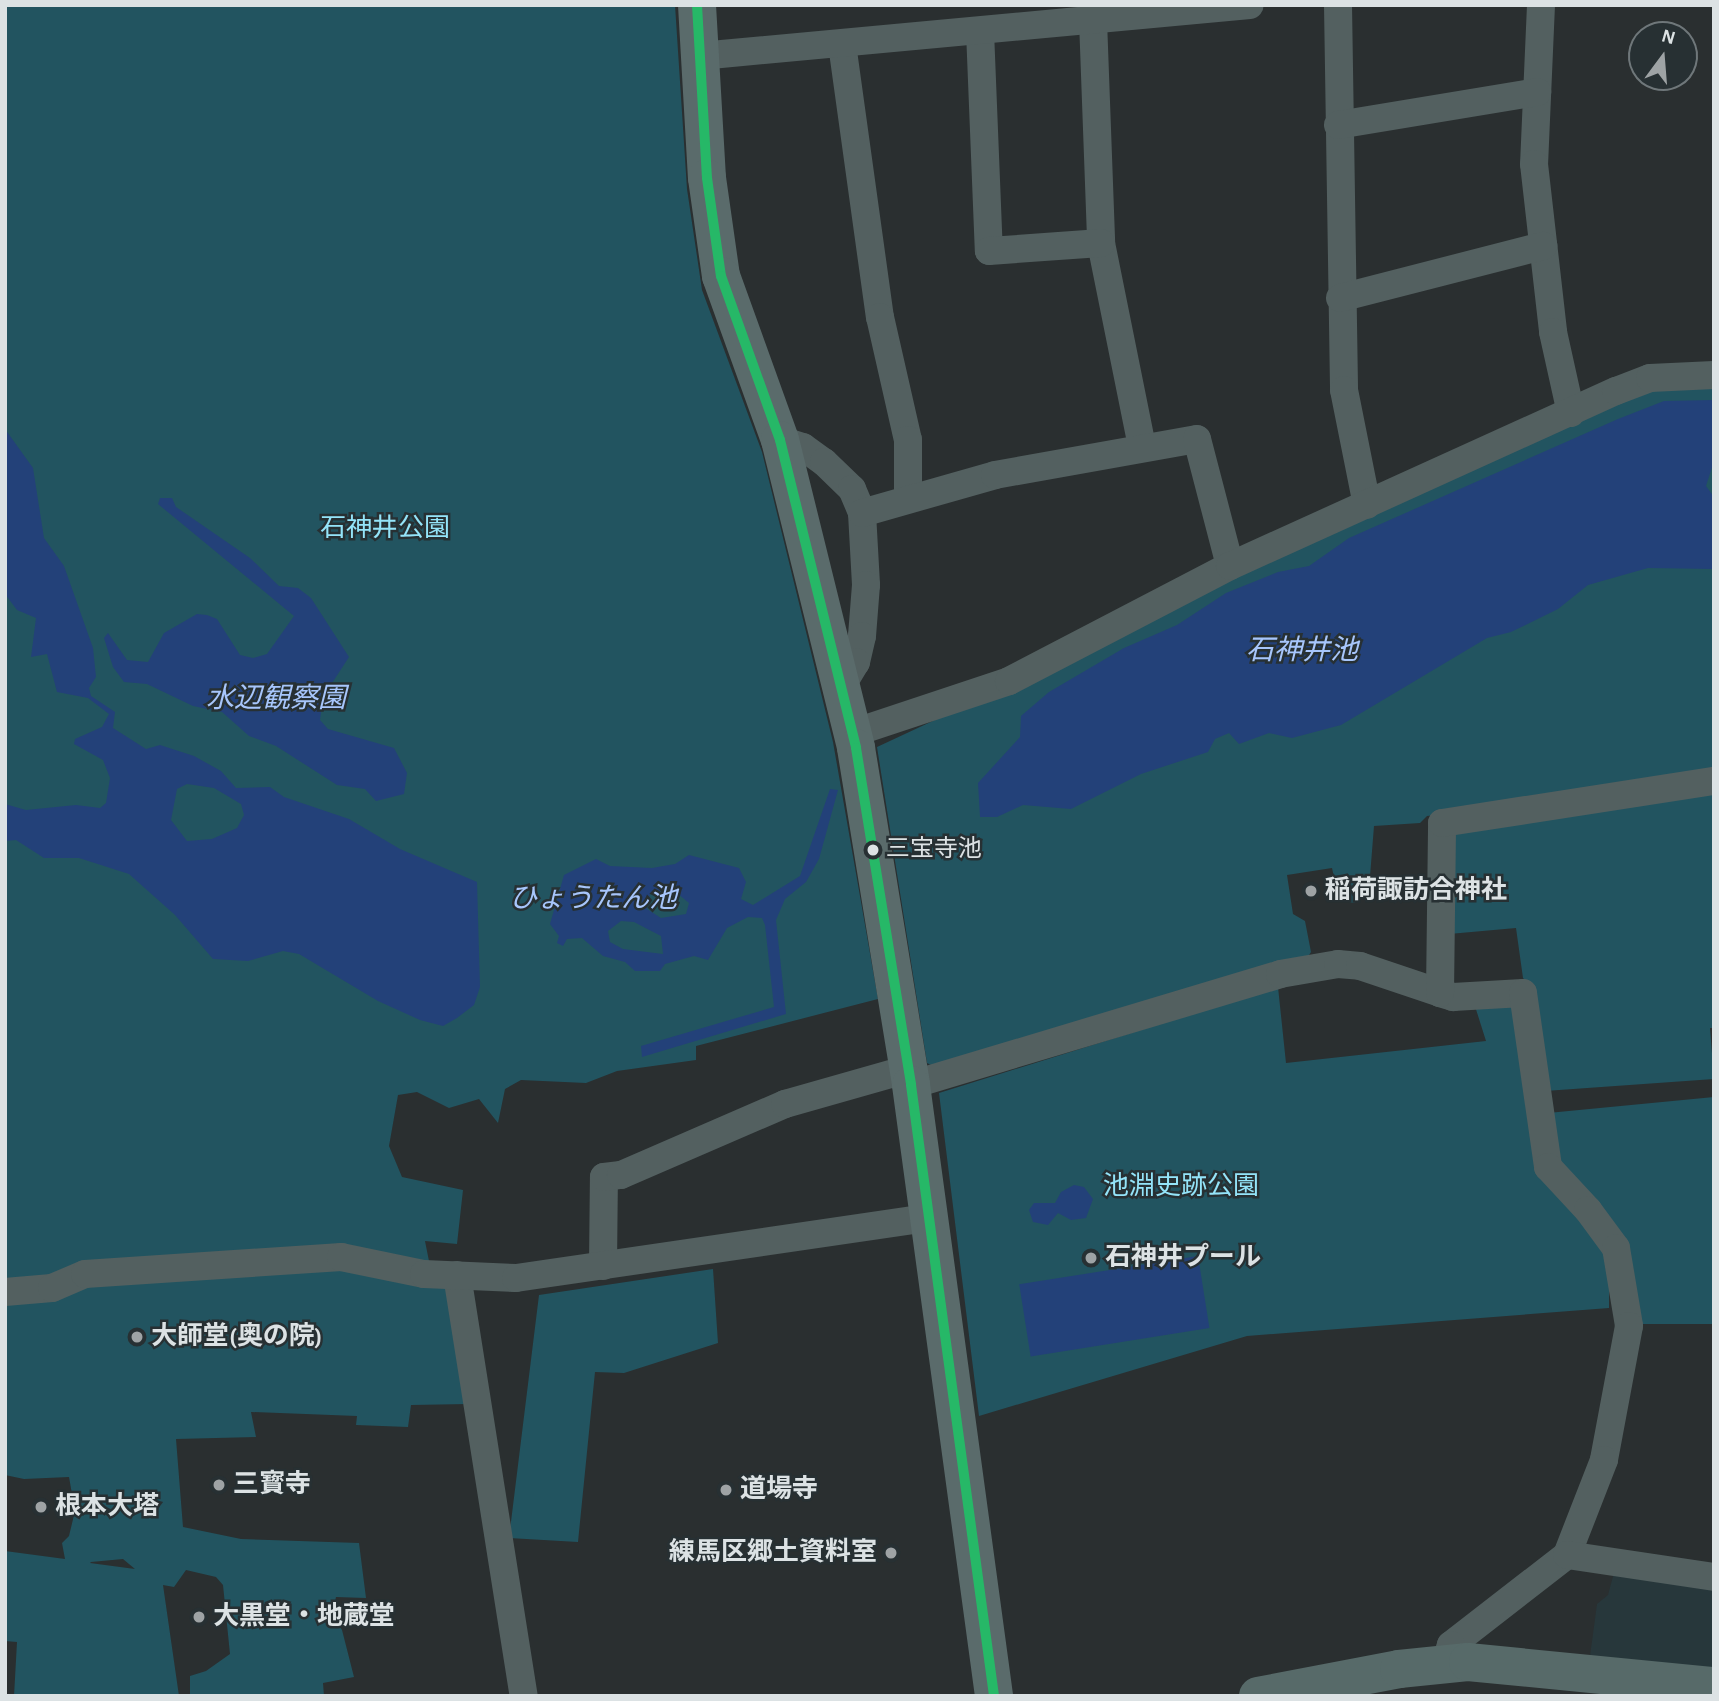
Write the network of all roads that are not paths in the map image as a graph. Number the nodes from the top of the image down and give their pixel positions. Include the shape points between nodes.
1 (697, 5) edge
2 (1250, 5) edge
3 (1338, 5) edge
4 (1541, 5) edge
5 (1046, 15) edge
6 (1093, 20) junction
7 (980, 31) junction
8 (842, 44) junction
9 (700, 57) junction
10 (1537, 92) junction
11 (1338, 125) junction
12 (1101, 243) junction
13 (1543, 246) junction
14 (1340, 298) junction
15 (1714, 375) edge
16 (1571, 413) junction
17 (780, 440) junction
18 (1142, 447) junction
19 (908, 498) junction
20 (1367, 506) junction
21 (862, 513) junction
22 (1230, 566) junction
23 (842, 685) junction
24 (853, 733) junction
25 (1714, 781) edge
26 (1440, 993) junction
27 (909, 1077) junction
28 (928, 1218) junction
29 (603, 1266) junction
30 (457, 1275) junction
31 (5, 1292) edge
32 (1566, 1555) junction
33 (1714, 1577) edge
34 (1445, 1663) junction
35 (1328, 1688) edge
36 (1693, 1688) edge
37 (524, 1696) edge
38 (994, 1696) edge
39 (1258, 1696) edge

1 - 9 main road
2 - 6 street
3 - 11 street
4 - 10 street
5 - 6 street
5 - 7 street
6 - 12 street
7 - 8 street
7 - 12 street via 989,251
8 - 9 street
8 - 19 street via 880,317 908,440
9 - 17 main road via 712,229 721,276
10 - 11 street
10 - 13 street via 1534,164
11 - 14 street
12 - 18 street
13 - 14 street
13 - 16 street via 1553,332
14 - 20 street via 1344,390
15 - 16 street via 1650,378
16 - 20 street
17 - 21 street via 803,447 824,462 852,489
17 - 23 main road
18 - 19 street via 995,475
18 - 22 street via 1200,442
19 - 21 street
20 - 22 street
21 - 23 street via 866,585 862,635 856,662
22 - 24 street via 1009,681
23 - 24 main road
24 - 27 main road
25 - 26 street via 1442,823
26 - 27 street via 1360,966 1338,964 1291,972
26 - 32 street via 1453,997 1523,993 1548,1167 1616,1248 1629,1326 1625,1359 1604,1460
27 - 28 main road
27 - 29 street via 785,1104 621,1175 604,1177
28 - 29 street
28 - 38 main road
29 - 30 street via 516,1279
30 - 31 street via 424,1274 341,1257 85,1273 52,1288
30 - 37 street
32 - 33 street
32 - 34 street via 1451,1645
34 - 35 main road
34 - 36 main road via 1525,1666
35 - 39 main road

